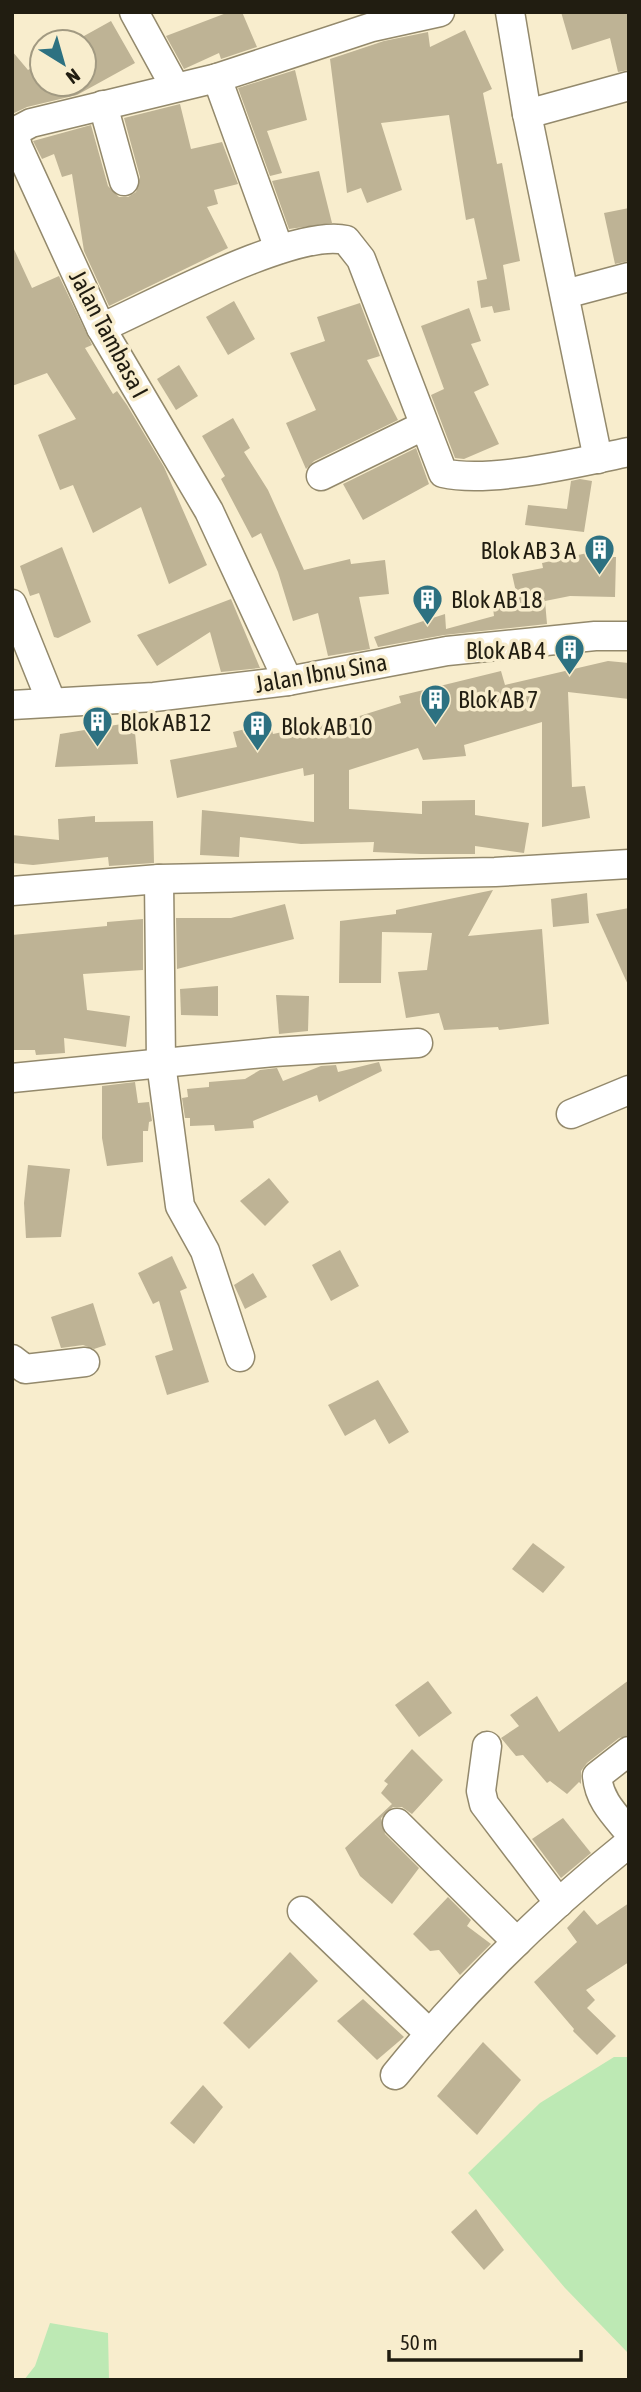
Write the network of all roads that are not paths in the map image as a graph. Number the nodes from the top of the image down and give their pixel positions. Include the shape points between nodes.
1 (134, 12) edge
2 (440, 12) edge
3 (510, 12) edge
4 (370, 20) edge
5 (217, 78) junction
6 (629, 86) edge
7 (174, 87) junction
8 (103, 105) junction
9 (527, 114) junction
10 (124, 181) dead end
11 (279, 250) junction
12 (629, 277) edge
13 (565, 294) junction
14 (102, 328) junction
15 (423, 426) junction
16 (629, 452) edge
17 (598, 458) junction
18 (321, 477) dead end
19 (12, 604) edge
20 (629, 636) edge
21 (288, 681) junction
22 (51, 701) junction
23 (12, 705) edge
24 (629, 864) edge
25 (159, 879) junction
26 (12, 891) edge
27 (418, 1043) dead end
28 (161, 1063) junction
29 (12, 1078) edge
30 (629, 1090) edge
31 (571, 1114) dead end
32 (240, 1357) dead end
33 (12, 1359) edge
34 (85, 1362) dead end
35 (487, 1746) dead end
36 (629, 1751) edge
37 (397, 1823) dead end
38 (629, 1832) edge
39 (629, 1843) edge
40 (559, 1903) junction
41 (302, 1912) dead end
42 (517, 1942) junction
43 (429, 2033) junction
44 (395, 2075) dead end

1 - 7 street
2 - 4 street, Jalan Tambasa I
3 - 9 street
4 - 5 street, Jalan Tambasa I
5 - 7 street, Jalan Tambasa I
5 - 11 street
6 - 9 street
7 - 8 street, Jalan Tambasa I
8 - 10 street
8 - 14 street, Jalan Tambasa I via 14,132
9 - 13 street
11 - 14 street
11 - 15 street via 312,239 346,240 361,259
12 - 13 street
13 - 17 street
14 - 21 street, Jalan Tambasa I via 208,511
15 - 17 street via 443,473 460,477
15 - 18 street
16 - 17 street
19 - 22 street
20 - 21 street, Jalan Ibnu Sina via 447,650
21 - 22 street, Jalan Ibnu Sina via 153,697
22 - 23 street, Jalan Ibnu Sina
24 - 25 street via 495,872
25 - 26 street
25 - 28 street
27 - 28 street
28 - 29 street
28 - 32 street via 180,1206 209,1261
30 - 31 street
33 - 34 street via 25,1370
35 - 40 street via 481,1791 484,1804
36 - 38 street via 597,1776 609,1809
37 - 42 street
39 - 40 street
40 - 42 street
41 - 43 street
42 - 43 street
43 - 44 street

